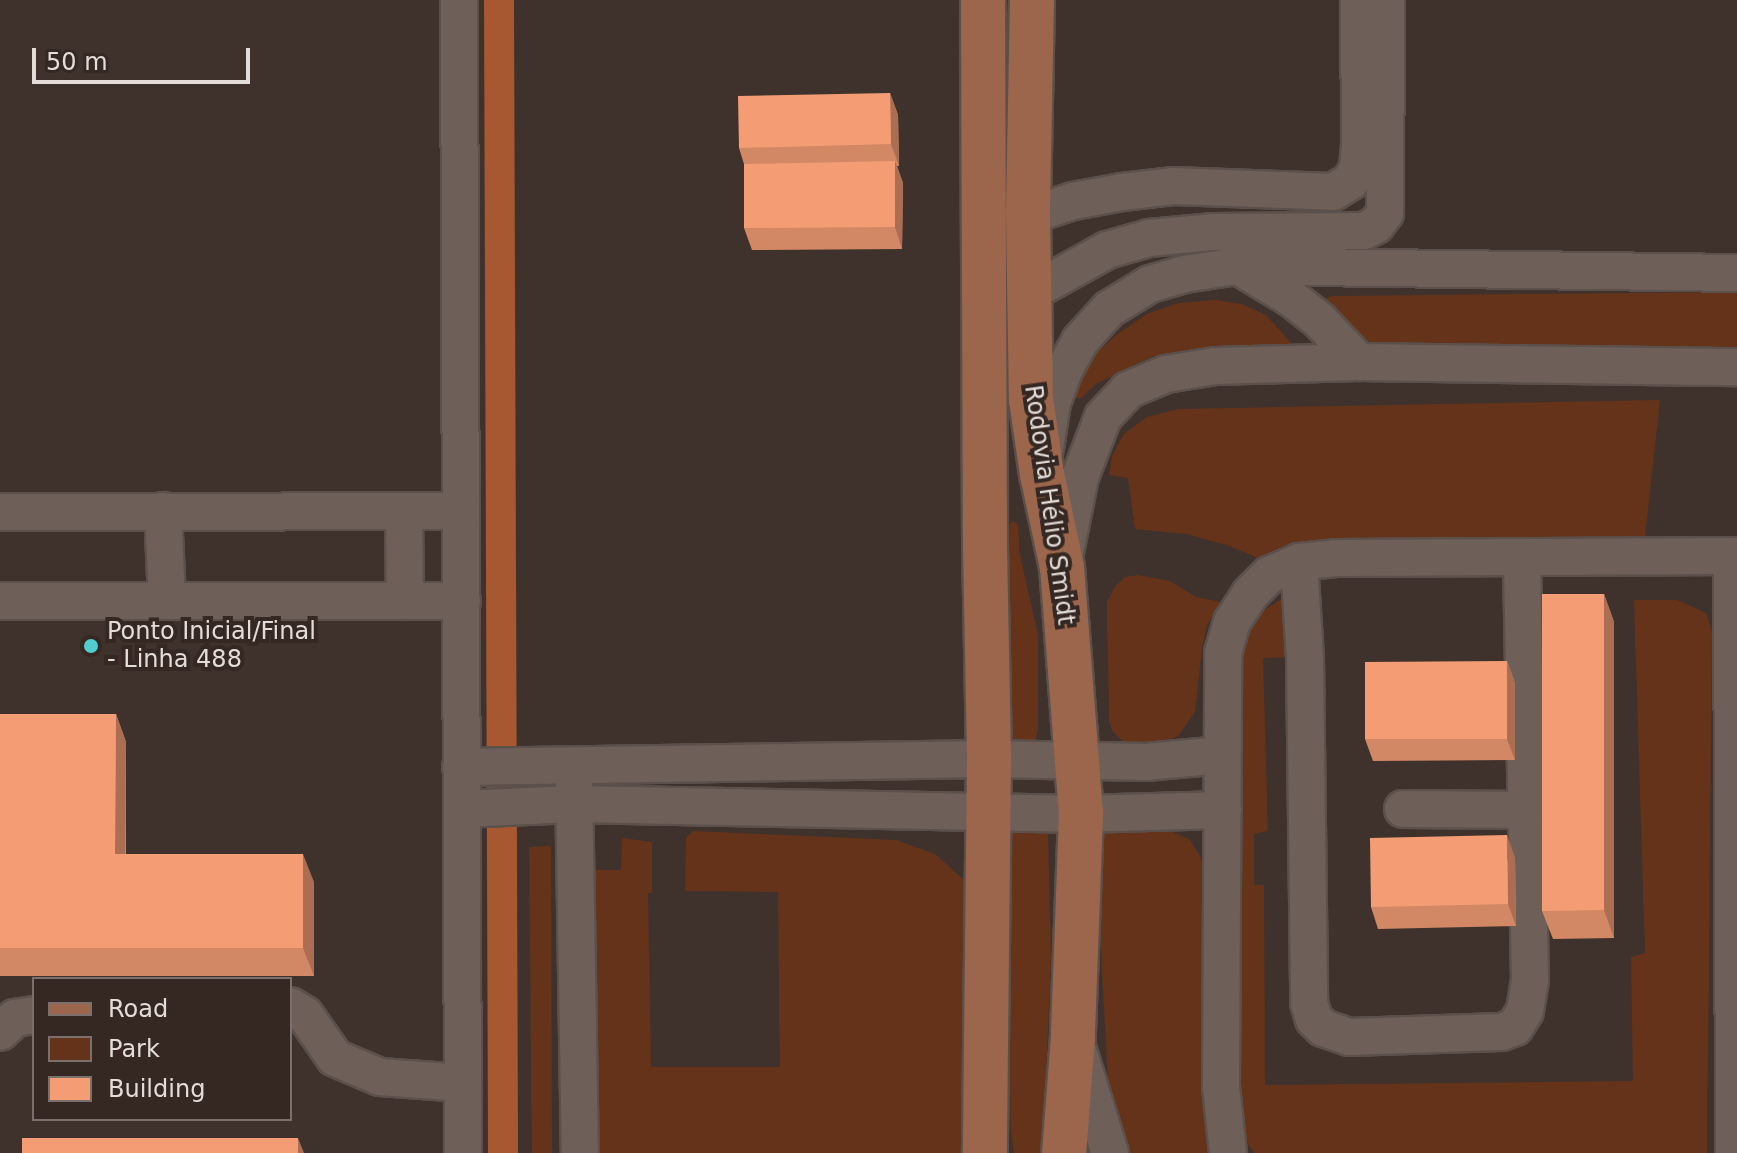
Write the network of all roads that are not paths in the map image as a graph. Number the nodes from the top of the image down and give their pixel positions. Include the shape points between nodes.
1 (459, 0) edge
2 (983, 0) edge
3 (1032, 0) edge
4 (1359, 0) edge
5 (1386, 0) edge
6 (1214, 187) junction
7 (1028, 216) junction
8 (1212, 232) junction
9 (1237, 266) junction
10 (1737, 273) edge
11 (1028, 294) junction
12 (1359, 362) junction
13 (1737, 367) edge
14 (1042, 474) junction
15 (163, 511) junction
16 (404, 511) junction
17 (461, 511) junction
18 (0, 512) edge
19 (1734, 556) edge
20 (1522, 558) junction
21 (1299, 562) junction
22 (1062, 567) junction
23 (167, 599) junction
24 (0, 601) edge
25 (405, 601) junction
26 (462, 601) junction
27 (1222, 755) junction
28 (989, 759) junction
29 (1078, 761) junction
30 (558, 764) junction
31 (475, 766) junction
32 (558, 805) junction
33 (476, 808) junction
34 (1403, 809) dead end
35 (1223, 810) junction
36 (1528, 810) junction
37 (989, 812) junction
38 (1081, 814) junction
39 (292, 1007) edge
40 (32, 1015) edge
41 (0, 1032) edge
42 (1073, 1037) junction
43 (1736, 1080) edge
44 (463, 1083) junction
45 (463, 1153) edge
46 (580, 1153) edge
47 (985, 1153) edge
48 (1064, 1153) edge
49 (1110, 1153) edge
50 (1228, 1153) edge
51 (1734, 1153) edge

1 - 17 street
2 - 28 main road, Rodovia Hélio Smidt
3 - 7 main road, Rodovia Hélio Smidt
4 - 6 street via 1360,147 1351,181 1333,192
5 - 8 street via 1385,213 1376,225 1345,232
6 - 7 street via 1122,192
6 - 8 street via 1234,197 1238,206 1235,218
7 - 11 main road, Rodovia Hélio Smidt
8 - 11 street via 1149,238 1107,250
9 - 10 street
9 - 12 street via 1291,298
9 - 14 street via 1150,284 1109,309 1080,341 1063,372 1052,403
11 - 14 main road, Rodovia Hélio Smidt via 1031,399
12 - 13 street
12 - 22 street via 1215,366 1166,374 1128,390 1103,417 1089,449
14 - 22 main road, Rodovia Hélio Smidt
15 - 16 street
15 - 18 street
15 - 23 street
16 - 17 street
16 - 25 street
17 - 26 street
19 - 20 street
19 - 43 street
20 - 21 street
20 - 36 street
21 - 27 street via 1269,575 1232,622 1223,653
21 - 36 street via 1309,1003 1323,1028 1349,1037 1502,1032 1515,1027 1525,1011 1530,980
22 - 29 main road, Rodovia Hélio Smidt
23 - 24 street
23 - 25 street
25 - 26 street
26 - 31 street
27 - 29 street
27 - 35 street
28 - 29 street
28 - 30 street
28 - 37 main road, Rodovia Hélio Smidt
29 - 38 main road, Rodovia Hélio Smidt
30 - 31 street
30 - 32 street
31 - 33 street
32 - 33 street
32 - 37 street
32 - 46 street
33 - 44 street
34 - 36 street
35 - 38 street
35 - 50 street via 1221,1086
37 - 38 street
37 - 47 main road, Rodovia Hélio Smidt
38 - 42 main road, Rodovia Hélio Smidt
39 - 44 street via 305,1015 335,1058 380,1077
40 - 41 street via 15,1018
42 - 48 main road, Rodovia Hélio Smidt
42 - 49 street
43 - 51 street
44 - 45 street

